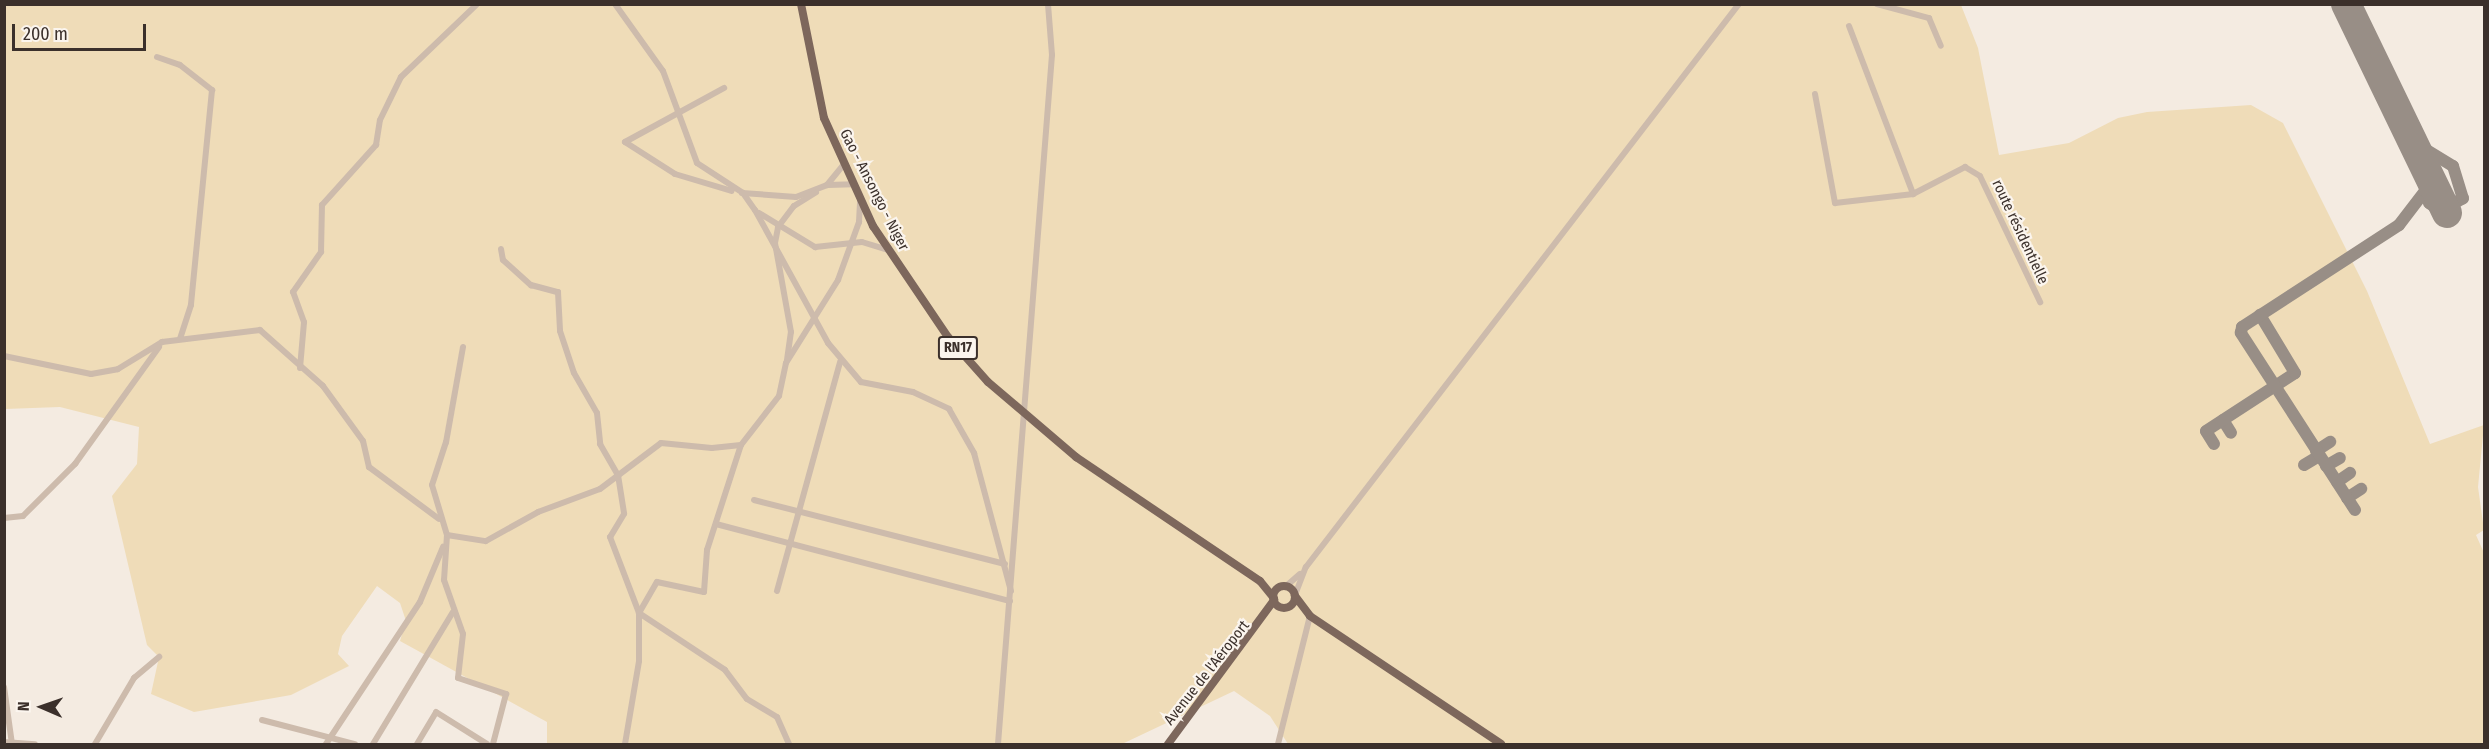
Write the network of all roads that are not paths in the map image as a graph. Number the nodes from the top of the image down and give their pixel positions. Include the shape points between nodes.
1 (477, 4) edge
2 (615, 4) edge
3 (801, 4) edge
4 (1048, 4) edge
5 (1739, 4) edge
6 (1877, 4) edge
7 (1849, 26) dead end
8 (1941, 46) dead end
9 (157, 57) dead end
10 (724, 88) dead end
11 (1815, 94) dead end
12 (676, 115) junction
13 (844, 164) junction
14 (854, 184) junction
15 (827, 185) junction
16 (743, 193) junction
17 (1913, 194) junction
18 (860, 199) junction
19 (755, 210) junction
20 (778, 227) junction
21 (776, 243) junction
22 (848, 244) junction
23 (501, 249) dead end
24 (888, 250) junction
25 (2040, 302) dead end
26 (815, 318) junction
27 (180, 338) junction
28 (162, 342) junction
29 (463, 347) dead end
30 (4, 356) edge
31 (840, 362) dead end
32 (786, 363) junction
33 (300, 368) junction
34 (1026, 416) junction
35 (741, 445) junction
36 (618, 475) junction
37 (754, 500) dead end
38 (799, 512) junction
39 (4, 518) edge
40 (439, 519) junction
41 (716, 524) junction
42 (446, 538) junction
43 (790, 544) junction
44 (1005, 564) junction
45 (1303, 572) junction
46 (1260, 581) junction
47 (1283, 587) junction
48 (777, 591) dead end
49 (1011, 591) junction
50 (1295, 596) junction
51 (1274, 599) junction
52 (1010, 601) junction
53 (1285, 607) junction
54 (453, 612) junction
55 (639, 614) junction
56 (1308, 614) junction
57 (1266, 618) junction
58 (159, 657) dead end
59 (4, 687) edge
60 (262, 720) dead end
61 (331, 737) junction
62 (9, 742) edge
63 (35, 744) edge
64 (94, 744) edge
65 (326, 744) edge
66 (355, 744) edge
67 (373, 744) edge
68 (417, 744) edge
69 (487, 744) edge
70 (493, 744) edge
71 (625, 744) edge
72 (789, 744) edge
73 (998, 744) edge
74 (1168, 744) edge
75 (1278, 744) edge
76 (1501, 744) edge

1 - 33 street via 401,77 380,120 376,145 322,205 321,252 293,292 304,322
2 - 12 street via 663,71
3 - 13 main road, Gao - Ansongo - Niger / RN17 via 824,118
4 - 34 street via 1052,55
5 - 45 street
6 - 8 street via 1929,18
7 - 17 street
9 - 27 street via 180,65 212,90 190,313
10 - 12 street
11 - 17 street, route résidentielle via 1835,203
12 - 16 street via 697,163
12 - 16 street via 625,142 675,174
13 - 14 main road, Gao - Ansongo - Niger / RN17
13 - 15 street
14 - 15 street
14 - 18 main road, Gao - Ansongo - Niger / RN17
15 - 16 street via 796,197
15 - 20 street via 794,206
16 - 19 street
17 - 25 street, route résidentielle via 1965,167 1980,176
18 - 22 street via 859,222
18 - 24 main road, Gao - Ansongo - Niger / RN17
19 - 20 street
19 - 21 street
20 - 21 street
20 - 22 street via 815,247
21 - 26 street
21 - 32 street via 791,332
22 - 24 street via 862,242
22 - 26 street via 838,280
23 - 36 street via 503,260 531,285 558,292 560,331 574,373 597,413 600,444
24 - 34 main road, Gao - Ansongo - Niger / RN17 via 948,337
26 - 32 street
26 - 44 street via 861,382 913,392 950,410 974,453
27 - 28 street
27 - 33 street via 260,330
28 - 30 street via 118,369 91,374
28 - 39 street via 75,464 23,516
29 - 40 street via 446,442 432,485
31 - 38 street
32 - 35 street via 779,396
33 - 40 street via 323,386 363,441 369,467
34 - 46 main road, Gao - Ansongo - Niger / RN17
34 - 49 street
35 - 36 street via 712,448 662,443
35 - 41 street
36 - 42 street via 486,541
36 - 55 street via 624,514 610,537 638,599
37 - 38 street
38 - 43 street
38 - 44 street
40 - 42 street
41 - 43 street
41 - 55 street via 704,592 657,582
42 - 54 street via 444,580
42 - 61 street via 420,602
43 - 48 street
43 - 52 street
44 - 49 street
45 - 47 street
45 - 50 street
46 - 47 main road, RN17
46 - 51 main road, RN17
47 - 50 main road
47 - 51 main road
49 - 52 street
50 - 53 main road
50 - 56 main road
51 - 53 main road
51 - 57 main road
52 - 73 street
53 - 56 main road
53 - 57 main road
54 - 67 street
54 - 70 street via 463,634 458,678 506,694
55 - 71 street via 639,661
55 - 72 street via 726,670 747,699 777,717
56 - 75 street
56 - 76 main road
57 - 74 main road, Avenue de l'Aéroport
58 - 64 street via 134,678
59 - 62 street
60 - 61 street
61 - 65 street
61 - 66 street
62 - 63 street
68 - 69 street via 436,712

